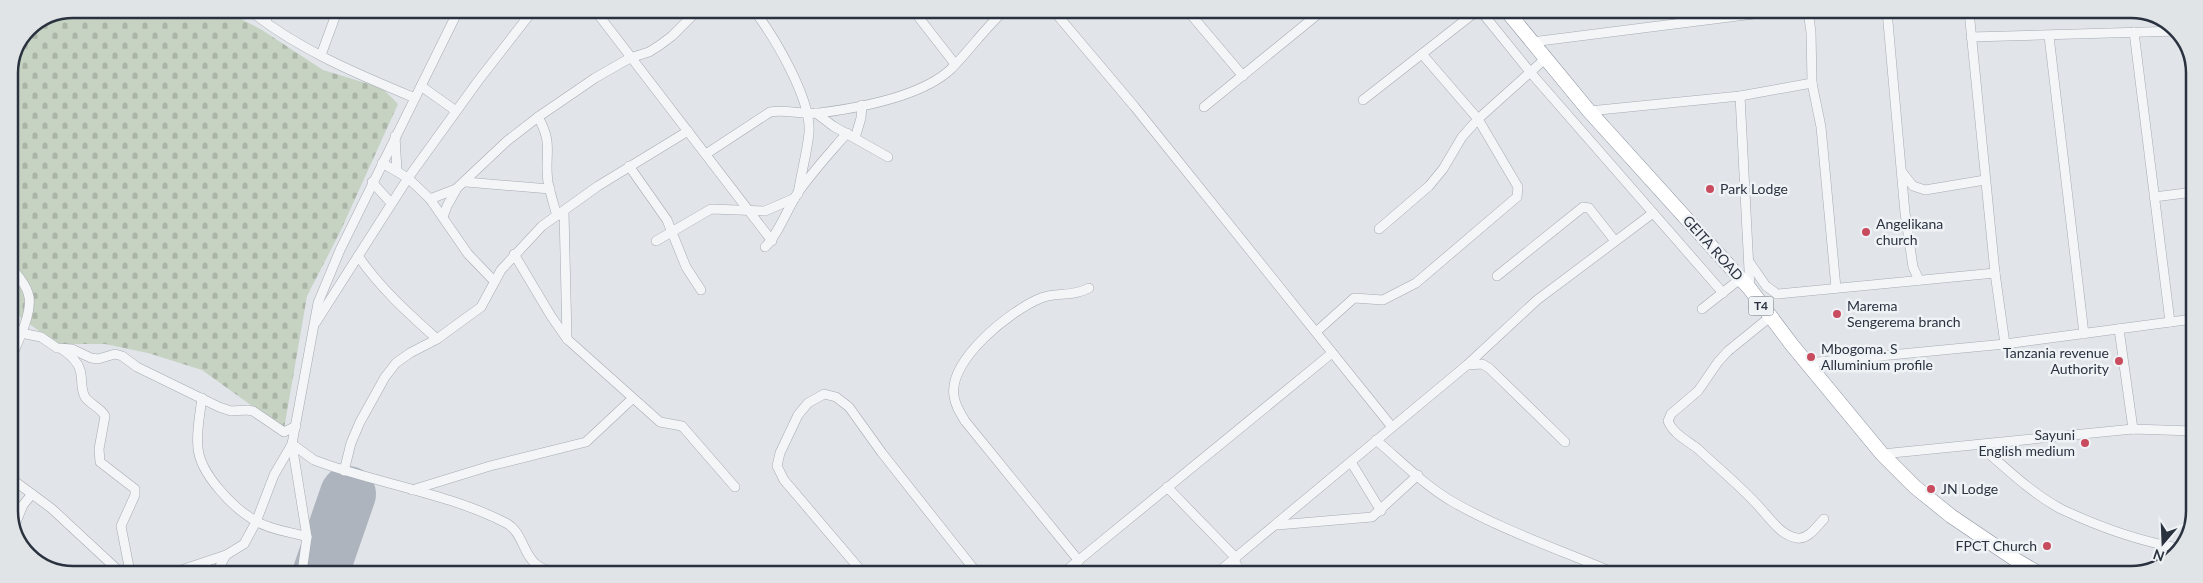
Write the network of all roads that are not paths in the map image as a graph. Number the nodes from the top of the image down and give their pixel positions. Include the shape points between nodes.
1 (260, 18) edge
2 (267, 18) edge
3 (335, 18) edge
4 (452, 18) edge
5 (527, 18) edge
6 (601, 18) edge
7 (690, 18) edge
8 (760, 18) edge
9 (919, 18) edge
10 (998, 18) edge
11 (1060, 18) edge
12 (1194, 18) edge
13 (1313, 18) edge
14 (1469, 18) edge
15 (1486, 18) edge
16 (1512, 18) edge
17 (1722, 18) edge
18 (1809, 18) edge
19 (1888, 18) edge
20 (1970, 18) edge
21 (266, 22) junction
22 (2166, 31) edge
23 (2134, 32) junction
24 (2049, 36) junction
25 (1971, 37) junction
26 (1532, 42) junction
27 (1422, 54) junction
28 (321, 55) junction
29 (630, 58) junction
30 (1546, 58) junction
31 (955, 64) junction
32 (1530, 72) junction
33 (1243, 76) junction
34 (1812, 83) junction
35 (421, 86) junction
36 (1740, 96) junction
37 (415, 98) junction
38 (1363, 100) dead end
39 (862, 105) junction
40 (1204, 107) dead end
41 (456, 111) junction
42 (1589, 111) junction
43 (812, 113) junction
44 (538, 117) junction
45 (1478, 118) junction
46 (688, 131) junction
47 (851, 135) junction
48 (395, 136) junction
49 (706, 154) junction
50 (888, 157) dead end
51 (382, 163) junction
52 (629, 166) junction
53 (1900, 170) junction
54 (398, 171) junction
55 (408, 178) junction
56 (1985, 180) junction
57 (372, 182) junction
58 (466, 182) junction
59 (456, 189) junction
60 (550, 189) junction
61 (2185, 193) edge
62 (796, 196) junction
63 (2154, 197) junction
64 (430, 199) junction
65 (391, 203) junction
66 (750, 210) junction
67 (561, 213) junction
68 (1653, 213) junction
69 (443, 218) junction
70 (1379, 229) dead end
71 (672, 232) junction
72 (656, 241) dead end
73 (1615, 241) junction
74 (514, 254) junction
75 (358, 256) junction
76 (1750, 263) junction
77 (1995, 273) junction
78 (1497, 276) dead end
79 (18, 278) edge
80 (1740, 278) junction
81 (1918, 280) junction
82 (494, 281) junction
83 (1089, 288) dead end
84 (1836, 288) junction
85 (1750, 289) junction
86 (701, 290) dead end
87 (1723, 293) junction
88 (1702, 310) dead end
89 (1770, 317) junction
90 (2186, 320) edge
91 (2170, 322) junction
92 (314, 325) junction
93 (2119, 329) junction
94 (1316, 332) junction
95 (22, 333) junction
96 (2084, 334) junction
97 (437, 339) junction
98 (566, 339) junction
99 (18, 343) edge
100 (2005, 344) junction
101 (62, 349) junction
102 (1332, 353) junction
103 (1807, 363) junction
104 (1467, 365) junction
105 (202, 398) junction
106 (632, 398) junction
107 (296, 426) junction
108 (1392, 427) junction
109 (2133, 429) junction
110 (2186, 431) edge
111 (284, 432) junction
112 (1376, 440) junction
113 (293, 441) junction
114 (1565, 442) dead end
115 (1979, 445) junction
116 (1882, 454) junction
117 (1351, 462) junction
118 (344, 471) junction
119 (1418, 475) junction
120 (18, 484) edge
121 (734, 487) dead end
122 (1167, 487) junction
123 (412, 490) junction
124 (32, 494) junction
125 (1381, 511) junction
126 (18, 516) edge
127 (1824, 519) dead end
128 (256, 522) junction
129 (1277, 525) junction
130 (307, 536) junction
131 (2171, 546) edge
132 (226, 555) junction
133 (1235, 559) junction
134 (1079, 561) junction
135 (114, 566) edge
136 (129, 566) edge
137 (192, 566) edge
138 (220, 566) edge
139 (303, 566) edge
140 (537, 566) edge
141 (857, 566) edge
142 (971, 566) edge
143 (1072, 566) edge
144 (1226, 566) edge
145 (1238, 566) edge
146 (1599, 566) edge
147 (2026, 566) edge

1 - 21 street
2 - 21 street
3 - 28 street
4 - 35 street
5 - 41 street
6 - 29 street
7 - 29 street via 650,52
8 - 43 street
9 - 31 street
10 - 31 street
11 - 94 street
12 - 33 street
13 - 33 street
14 - 27 street
15 - 32 street
16 - 26 highway, GEITA ROAD / T4
17 - 26 street
18 - 34 street
19 - 53 street
20 - 25 street
21 - 28 street
22 - 23 street
23 - 24 street
23 - 63 street
24 - 25 street
24 - 96 street
25 - 56 street
26 - 30 highway, GEITA ROAD / T4
27 - 38 street
27 - 45 street
28 - 37 street via 360,76
29 - 44 street
29 - 46 street
30 - 32 street
30 - 42 highway, GEITA ROAD / T4
31 - 39 street via 938,79 920,87
32 - 45 street
32 - 68 street
33 - 40 street
34 - 36 street
34 - 84 street via 1821,127
35 - 37 street
35 - 41 street
36 - 42 street
36 - 76 street
37 - 48 street
39 - 43 street
39 - 47 street via 861,118
41 - 55 street
42 - 80 highway, GEITA ROAD / T4
43 - 47 street
43 - 49 street via 770,112
43 - 62 street
44 - 58 street via 507,141
44 - 60 street via 546,132
45 - 70 street via 1429,186
45 - 94 street via 1518,187 1517,197 1420,281 1383,300 1354,298
46 - 49 street
46 - 52 street
47 - 50 street
47 - 62 street
48 - 51 street
48 - 54 street
49 - 66 street
51 - 54 street
51 - 57 street
52 - 67 street
52 - 71 street
53 - 56 street via 1913,186 1925,190
53 - 81 street via 1913,267
54 - 55 street
55 - 64 street
55 - 65 street
56 - 77 street
57 - 65 street
57 - 92 street via 328,276
58 - 59 street
58 - 60 street
59 - 64 street
59 - 69 street
60 - 67 street
61 - 63 street
62 - 66 street via 765,211
62 - 66 street via 769,244
63 - 91 street
64 - 69 street
65 - 75 street
66 - 71 street via 711,209
67 - 74 street via 542,226
67 - 98 street via 566,246
68 - 73 street
68 - 87 street
69 - 82 street via 468,254
71 - 72 street
71 - 86 street via 686,267
73 - 78 street via 1589,208 1583,207
73 - 104 street via 1536,300
74 - 82 street
74 - 98 street
75 - 92 street
75 - 97 street via 379,285
76 - 84 street via 1775,293
76 - 85 street
77 - 81 street
77 - 100 street
79 - 95 street via 28,294
80 - 85 highway, GEITA ROAD / T4
80 - 87 street
81 - 84 street
82 - 97 street via 481,307
83 - 134 street via 1068,295 1043,297 1009,316 975,348 960,368 953,395 965,421
85 - 89 highway, GEITA ROAD / T4
87 - 88 street
89 - 103 highway, GEITA ROAD / T4
89 - 127 street via 1728,351 1698,391 1671,414 1668,421 1670,428 1744,491 1782,531 1800,538
90 - 91 street
91 - 93 street
92 - 107 street
93 - 96 street
93 - 109 street
94 - 102 street
95 - 99 street
95 - 101 street via 41,337
96 - 100 street
97 - 118 street via 410,353 385,377 360,422
98 - 106 street
100 - 103 street
101 - 105 street via 72,349 98,359 115,354 122,356 137,368
101 - 136 street via 80,369 84,396 105,416 100,462 135,488 121,526
102 - 108 street
102 - 122 street
103 - 116 highway, GEITA ROAD / T4
104 - 108 street
104 - 114 street via 1482,364 1489,368
105 - 111 street via 224,410 253,411
105 - 128 street via 198,448 202,464 221,492
106 - 121 street via 660,422 682,426
106 - 123 street via 586,442
107 - 111 street
107 - 113 street
108 - 112 street
109 - 110 street
109 - 115 street
111 - 113 street
112 - 117 street
112 - 119 street
113 - 118 street via 314,460
113 - 128 street via 274,474
113 - 130 street
115 - 116 street
115 - 131 street via 2060,508 2107,528
116 - 147 highway, GEITA ROAD / T4 via 1951,516
117 - 125 street
117 - 129 street
118 - 123 street
119 - 125 street
119 - 146 street via 1444,496 1468,509
120 - 124 street
122 - 133 street
122 - 134 street
123 - 140 street via 508,524 518,534
124 - 126 street
124 - 135 street
125 - 129 street via 1372,517
128 - 130 street
128 - 132 street via 244,544
129 - 133 street
130 - 139 street
132 - 137 street
132 - 138 street
133 - 144 street
133 - 145 street
134 - 143 street
141 - 142 street via 784,480 778,466 780,454 798,415 808,403 824,394 848,407

